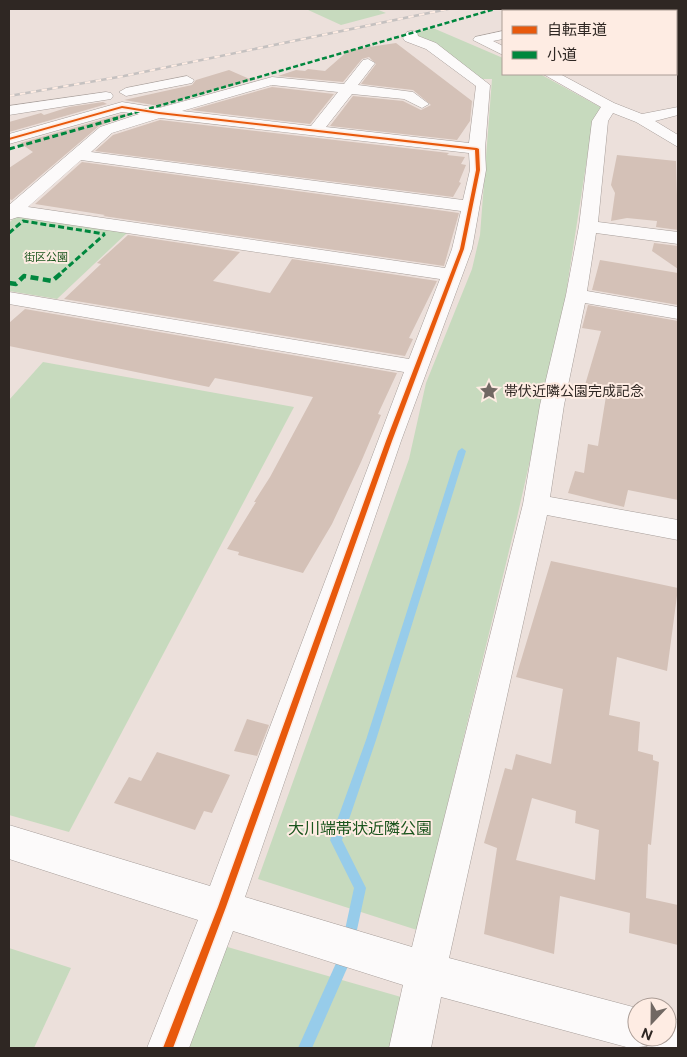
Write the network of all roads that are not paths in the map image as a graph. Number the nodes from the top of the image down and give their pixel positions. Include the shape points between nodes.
1 (412, 35) dead end
2 (502, 35) edge
3 (502, 51) edge
4 (368, 63) dead end
5 (564, 75) edge
6 (187, 80) dead end
7 (350, 88) junction
8 (124, 100) junction
9 (422, 104) dead end
10 (609, 106) junction
11 (678, 110) edge
12 (9, 111) edge
13 (159, 113) junction
14 (641, 120) junction
15 (315, 131) junction
16 (9, 139) edge
17 (678, 142) edge
18 (477, 149) junction
19 (76, 155) junction
20 (472, 207) junction
21 (10, 212) edge
22 (588, 226) junction
23 (678, 238) edge
24 (452, 275) junction
25 (576, 294) junction
26 (9, 298) edge
27 (678, 314) edge
28 (417, 367) junction
29 (536, 504) junction
30 (678, 530) edge
31 (9, 842) edge
32 (239, 913) junction
33 (409, 967) junction
34 (627, 1027) edge
35 (168, 1048) edge
36 (410, 1048) edge

1 - 18 street via 410,38 430,46 483,85
2 - 3 street via 480,40
4 - 7 street
5 - 10 street
6 - 8 street
7 - 9 street via 408,95
7 - 13 street via 272,81
7 - 15 street
8 - 12 street
8 - 13 street
8 - 16 street
10 - 14 street
10 - 22 street via 600,121
11 - 14 street
13 - 15 street
13 - 19 street via 106,130
14 - 17 street
15 - 18 street
18 - 20 street via 478,170
19 - 20 street
19 - 21 street
20 - 24 street
21 - 24 street
22 - 23 street
22 - 25 street
24 - 28 street
25 - 27 street
25 - 29 street via 552,405
26 - 28 street
28 - 32 street
29 - 30 street
29 - 33 street
31 - 32 street
32 - 33 street
32 - 35 street
33 - 34 street
33 - 36 street

